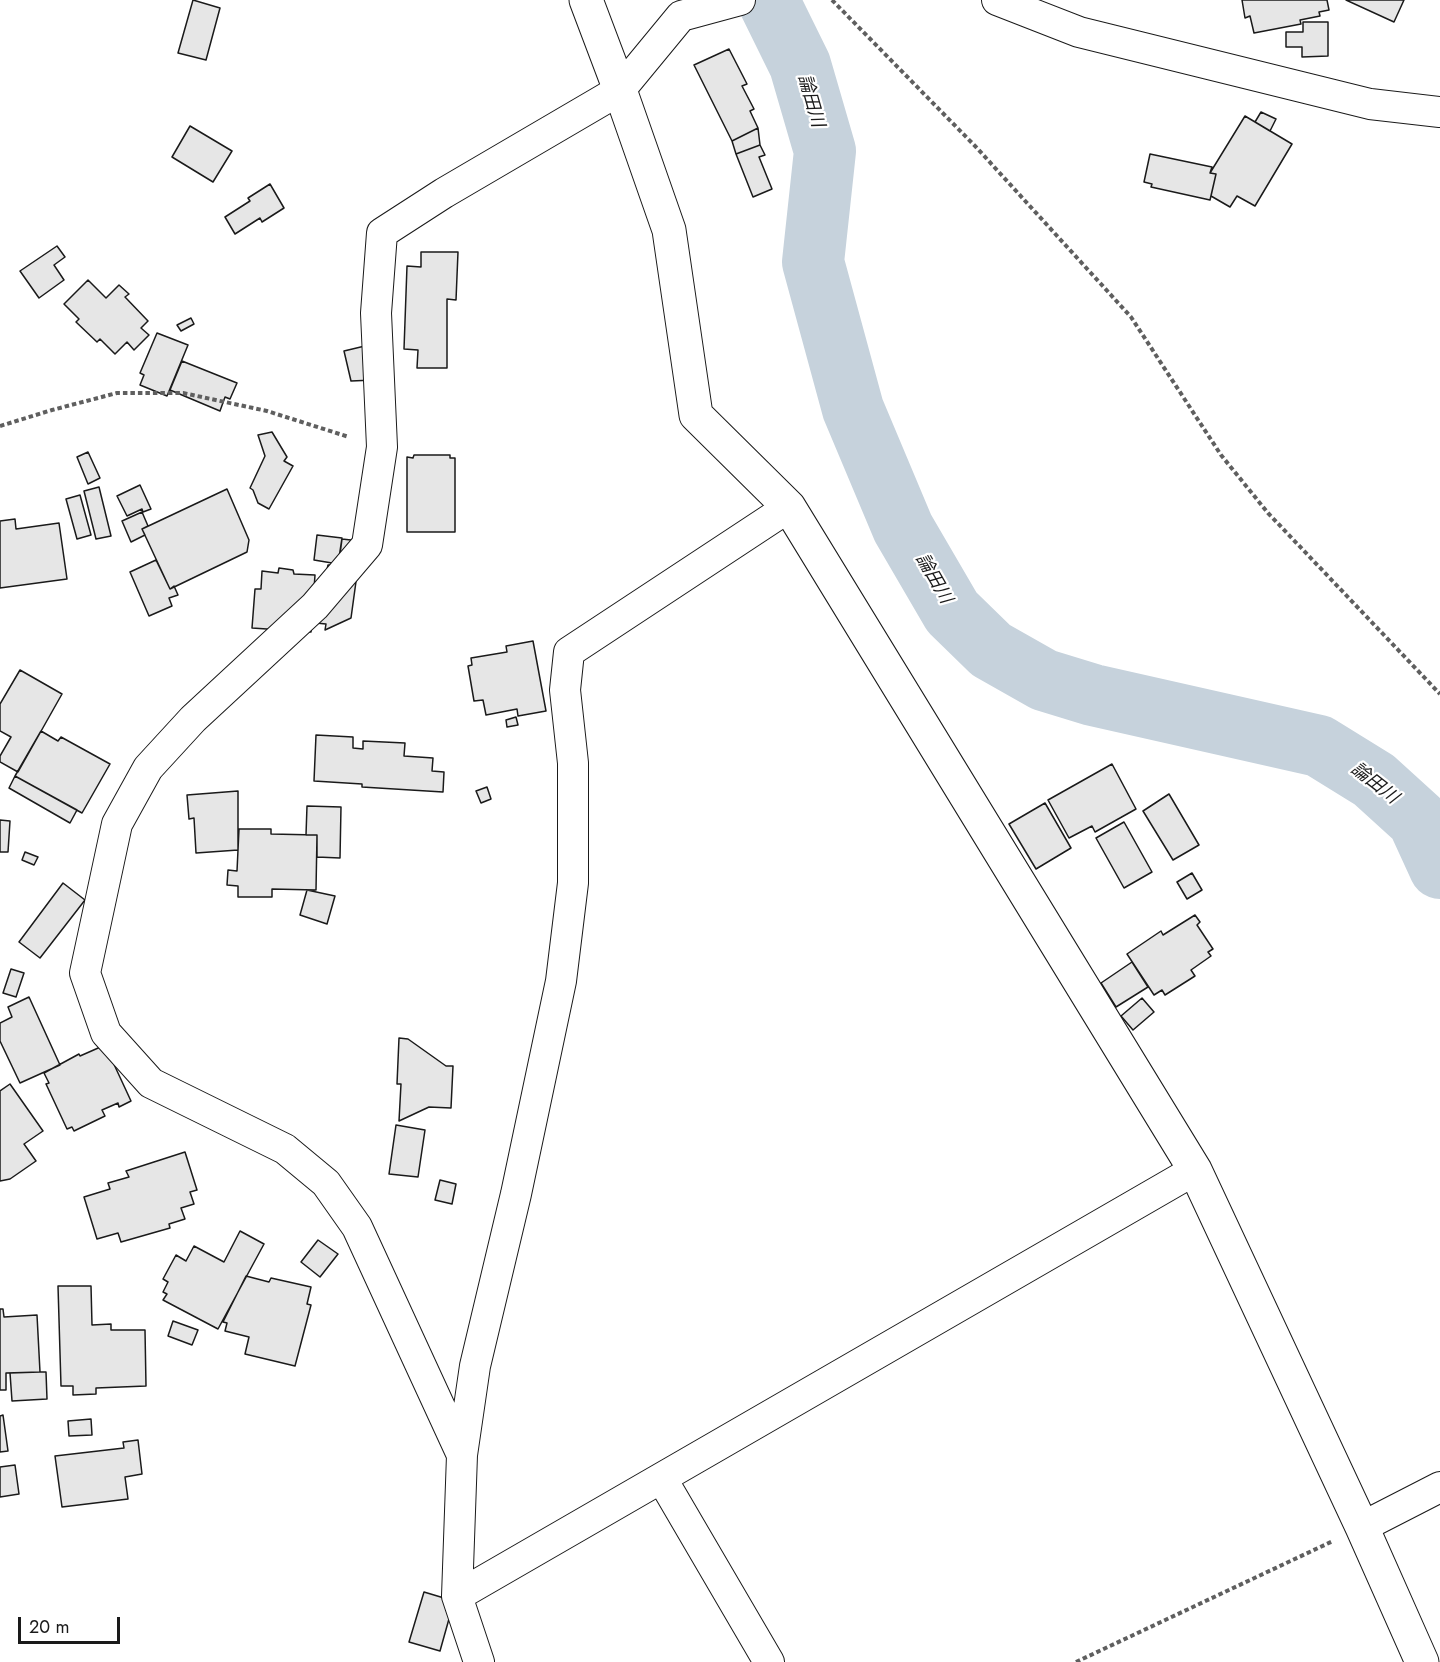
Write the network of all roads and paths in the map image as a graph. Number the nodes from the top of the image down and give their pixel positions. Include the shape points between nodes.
1 (586, 0) edge
2 (740, 0) edge
3 (832, 0) edge
4 (997, 0) edge
5 (620, 90) junction
6 (1440, 112) edge
7 (0, 426) edge
8 (382, 447) junction
9 (789, 507) junction
10 (1440, 694) edge
11 (1195, 1170) junction
12 (462, 1455) junction
13 (662, 1479) junction
14 (1440, 1487) edge
15 (1362, 1527) junction
16 (457, 1596) junction
17 (479, 1662) edge
18 (769, 1662) edge
19 (1076, 1662) edge
20 (1422, 1662) edge

1 - 5 street
2 - 5 street via 681,16
3 - 10 path via 976,147 1131,317 1221,454 1268,513
4 - 6 street via 1090,34 1370,104
5 - 8 street via 382,233 376,313
5 - 9 street via 669,230 696,415
7 - 8 path via 117,393 183,393 267,411
8 - 12 street via 366,544 315,606 193,719 148,768 117,824 85,973 106,1033 151,1083 285,1149 326,1183 357,1227
9 - 11 street
9 - 12 street via 569,652 565,690 573,763 573,884 561,981 475,1366
11 - 13 street
11 - 15 street
12 - 16 street
13 - 16 street
13 - 18 street
14 - 15 street
15 - 19 path
15 - 20 street
16 - 17 street

